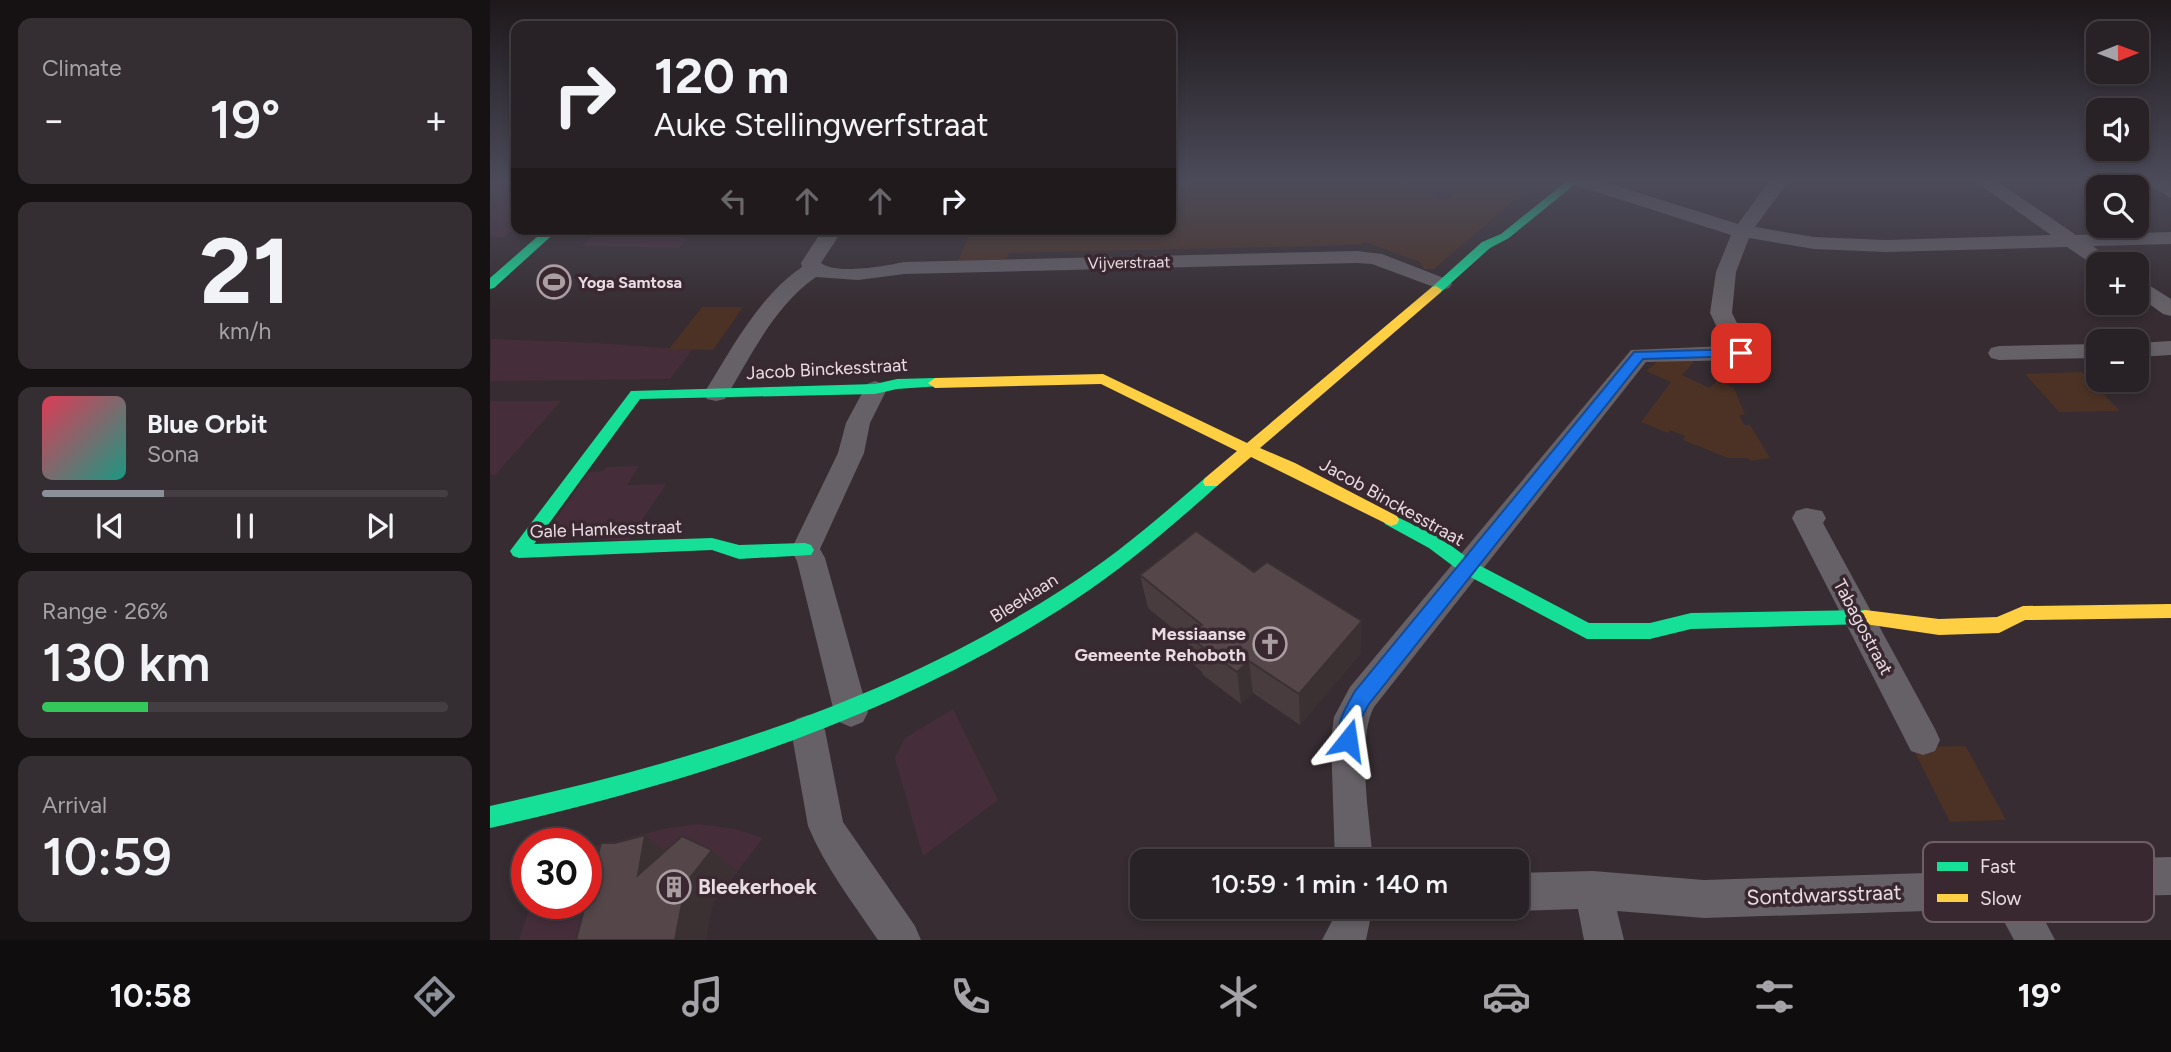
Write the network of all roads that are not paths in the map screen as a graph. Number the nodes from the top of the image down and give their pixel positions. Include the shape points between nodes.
1 (1503, 224) edge
2 (1521, 224) edge
3 (1716, 224) edge
4 (1748, 224) edge
5 (2046, 224) edge
6 (1742, 232) junction
7 (546, 235) edge
8 (828, 235) edge
9 (2171, 238) edge
10 (2071, 241) junction
11 (1486, 245) junction
12 (2088, 252) edge
13 (813, 269) junction
14 (1442, 284) junction
15 (490, 285) edge
16 (2149, 294) edge
17 (2171, 309) edge
18 (2171, 348) edge
19 (2149, 349) edge
20 (2086, 351) edge
21 (1999, 353) dead end
22 (875, 389) junction
23 (716, 393) junction
24 (636, 394) joint
25 (1249, 450) junction
26 (1812, 518) dead end
27 (804, 550) junction
28 (1467, 567) junction
29 (2171, 611) edge
30 (1857, 616) junction
31 (851, 712) junction
32 (808, 730) junction
33 (1923, 740) dead end
34 (490, 817) edge
35 (1353, 849) edge
36 (1593, 890) junction
37 (1529, 892) edge
38 (1923, 892) edge
39 (1352, 919) edge
40 (2025, 922) edge
41 (901, 940) edge
42 (1342, 940) edge
43 (1604, 940) edge
44 (2035, 940) edge

1 - 11 street, Bleeklaan
2 - 11 street, Bleeklaan
3 - 6 street
4 - 6 street
5 - 10 street
6 - 10 street via 1860,246
6 - 28 street via 1726,272 1721,313 1741,353 1639,355
7 - 15 street
8 - 13 street via 811,263
9 - 10 street
10 - 12 street
11 - 14 street, Bleeklaan
13 - 14 street, Vijverstraat via 869,273 928,267 1356,257 1375,258
13 - 23 street via 796,279 777,302
14 - 25 street, Bleeklaan
16 - 17 street
18 - 19 street
20 - 21 street
22 - 23 street, Jacob Binckesstraat
22 - 25 street, Jacob Binckesstraat via 897,384 1103,379
22 - 27 street via 858,423 851,453
23 - 24 street, Jacob Binckesstraat
24 - 27 street, Gale Hamkesstraat via 519,551 712,544 739,552
25 - 28 street, Jacob Binckesstraat via 1435,543
25 - 31 street, Bleeklaan via 1144,539 1043,611 951,665
26 - 30 street, Tabagostraat via 1806,518
27 - 31 street via 811,558
28 - 30 street, Jacob Binckesstraat via 1587,631 1650,631 1690,621
28 - 35 street via 1362,697 1351,718
29 - 30 street, Jacob Binckesstraat via 2023,613 1999,625 1951,626
30 - 33 street, Tabagostraat
31 - 32 street, Bleeklaan
32 - 34 street, Bleeklaan via 687,771
32 - 41 street via 826,826
36 - 37 street, Sontdwarsstraat
36 - 38 street, Sontdwarsstraat via 1704,899
36 - 43 street
39 - 42 street
40 - 44 street

